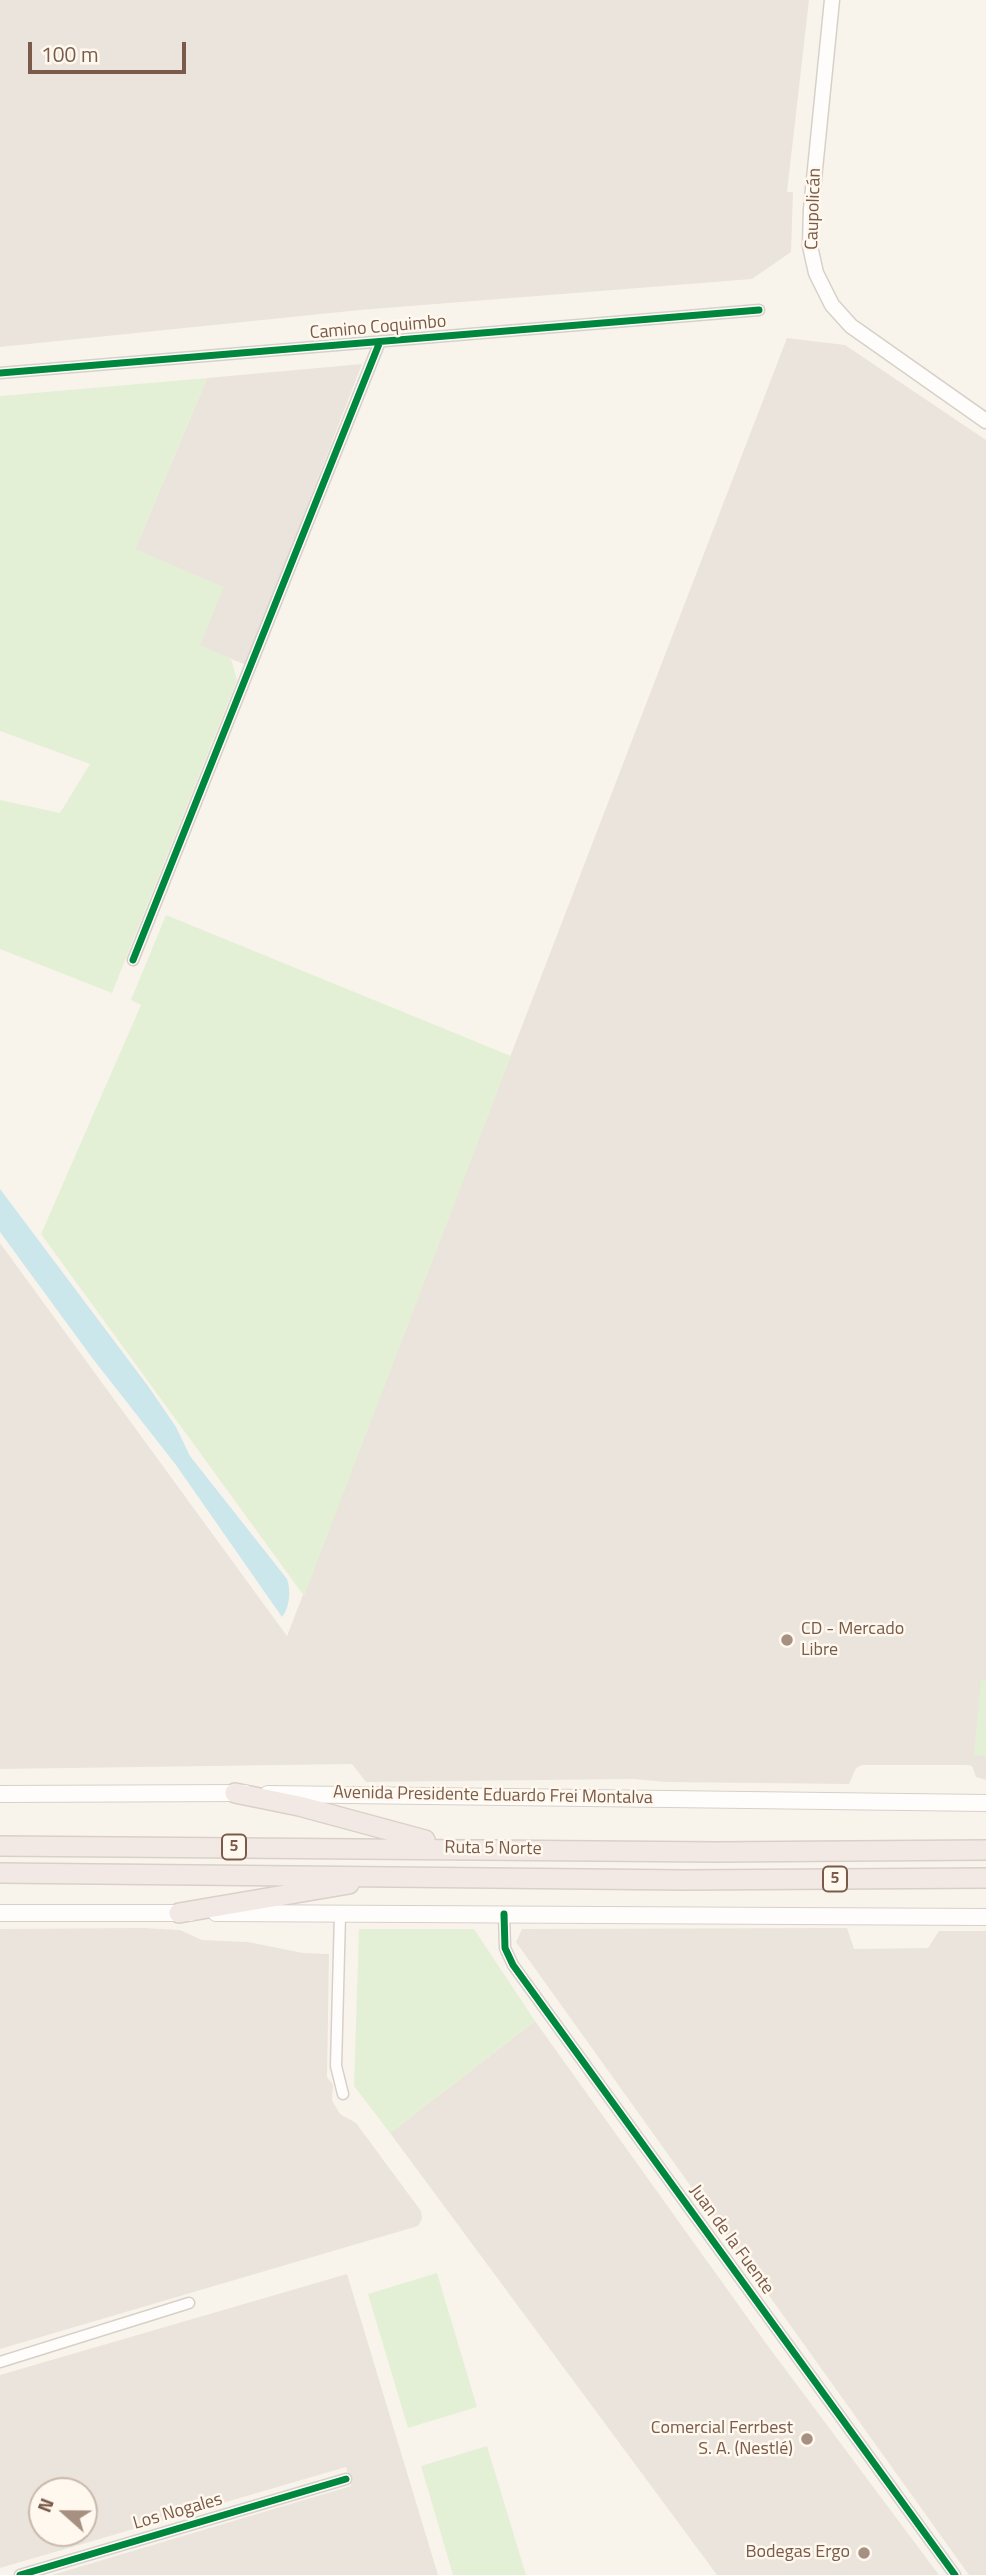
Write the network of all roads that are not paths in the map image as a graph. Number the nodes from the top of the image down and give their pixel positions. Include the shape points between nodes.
1 (832, 0) edge
2 (759, 310) dead end
3 (379, 344) junction
4 (0, 373) edge
5 (986, 421) edge
6 (133, 960) dead end
7 (235, 1793) junction
8 (0, 1794) edge
9 (986, 1803) edge
10 (0, 1846) edge
11 (467, 1848) junction
12 (986, 1848) edge
13 (0, 1873) edge
14 (381, 1876) junction
15 (986, 1878) edge
16 (0, 1913) edge
17 (179, 1913) junction
18 (340, 1914) junction
19 (504, 1914) junction
20 (986, 1917) edge
21 (343, 2094) dead end
22 (189, 2303) dead end
23 (0, 2362) edge
24 (346, 2479) dead end
25 (20, 2575) edge
26 (956, 2575) edge

1 - 5 street, Caupolicán via 811,209 810,246 816,274 832,305 851,326
2 - 3 street, Camino Coquimbo
3 - 4 street, Camino Coquimbo
3 - 6 street
7 - 8 main road, Avenida Presidente Eduardo Frei Montalva
7 - 9 main road, Avenida Presidente Eduardo Frei Montalva
7 - 11 highway
10 - 11 highway, Ruta 5 Norte / 5
11 - 12 highway, Ruta 5 Norte / 5 via 716,1852
13 - 14 highway, Ruta 5 Norte / 5
14 - 15 highway, Ruta 5 Norte / 5
14 - 17 highway
16 - 17 main road
17 - 18 main road
18 - 19 main road
18 - 21 street via 336,2066
19 - 20 main road
19 - 26 street, Juan de la Fuente via 505,1948 513,1965
22 - 23 street
24 - 25 street, Los Nogales

